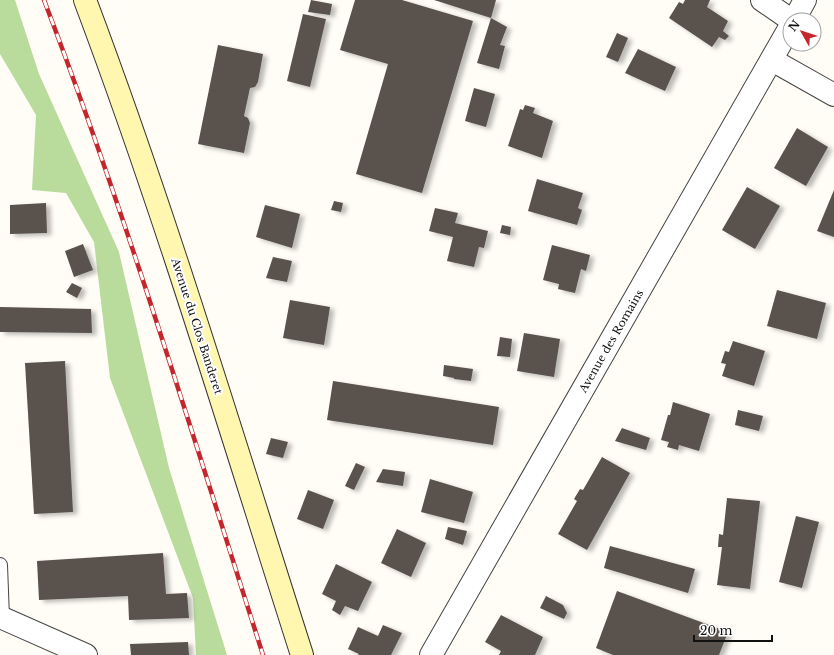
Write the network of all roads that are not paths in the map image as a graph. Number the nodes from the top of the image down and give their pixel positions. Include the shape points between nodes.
1 (85, 0) edge
2 (762, 0) edge
3 (805, 0) edge
4 (798, 12) edge
5 (782, 13) edge
6 (782, 42) edge
7 (772, 60) junction
8 (834, 95) edge
9 (0, 565) edge
10 (1, 618) edge
11 (86, 655) edge
12 (302, 655) edge
13 (431, 655) edge

1 - 12 main road, Avenue du Clos Banderet via 146,168
2 - 5 street
3 - 4 street
6 - 7 street, Avenue des Romains
7 - 8 street
7 - 13 street, Avenue des Romains
9 - 10 lane
10 - 11 street

